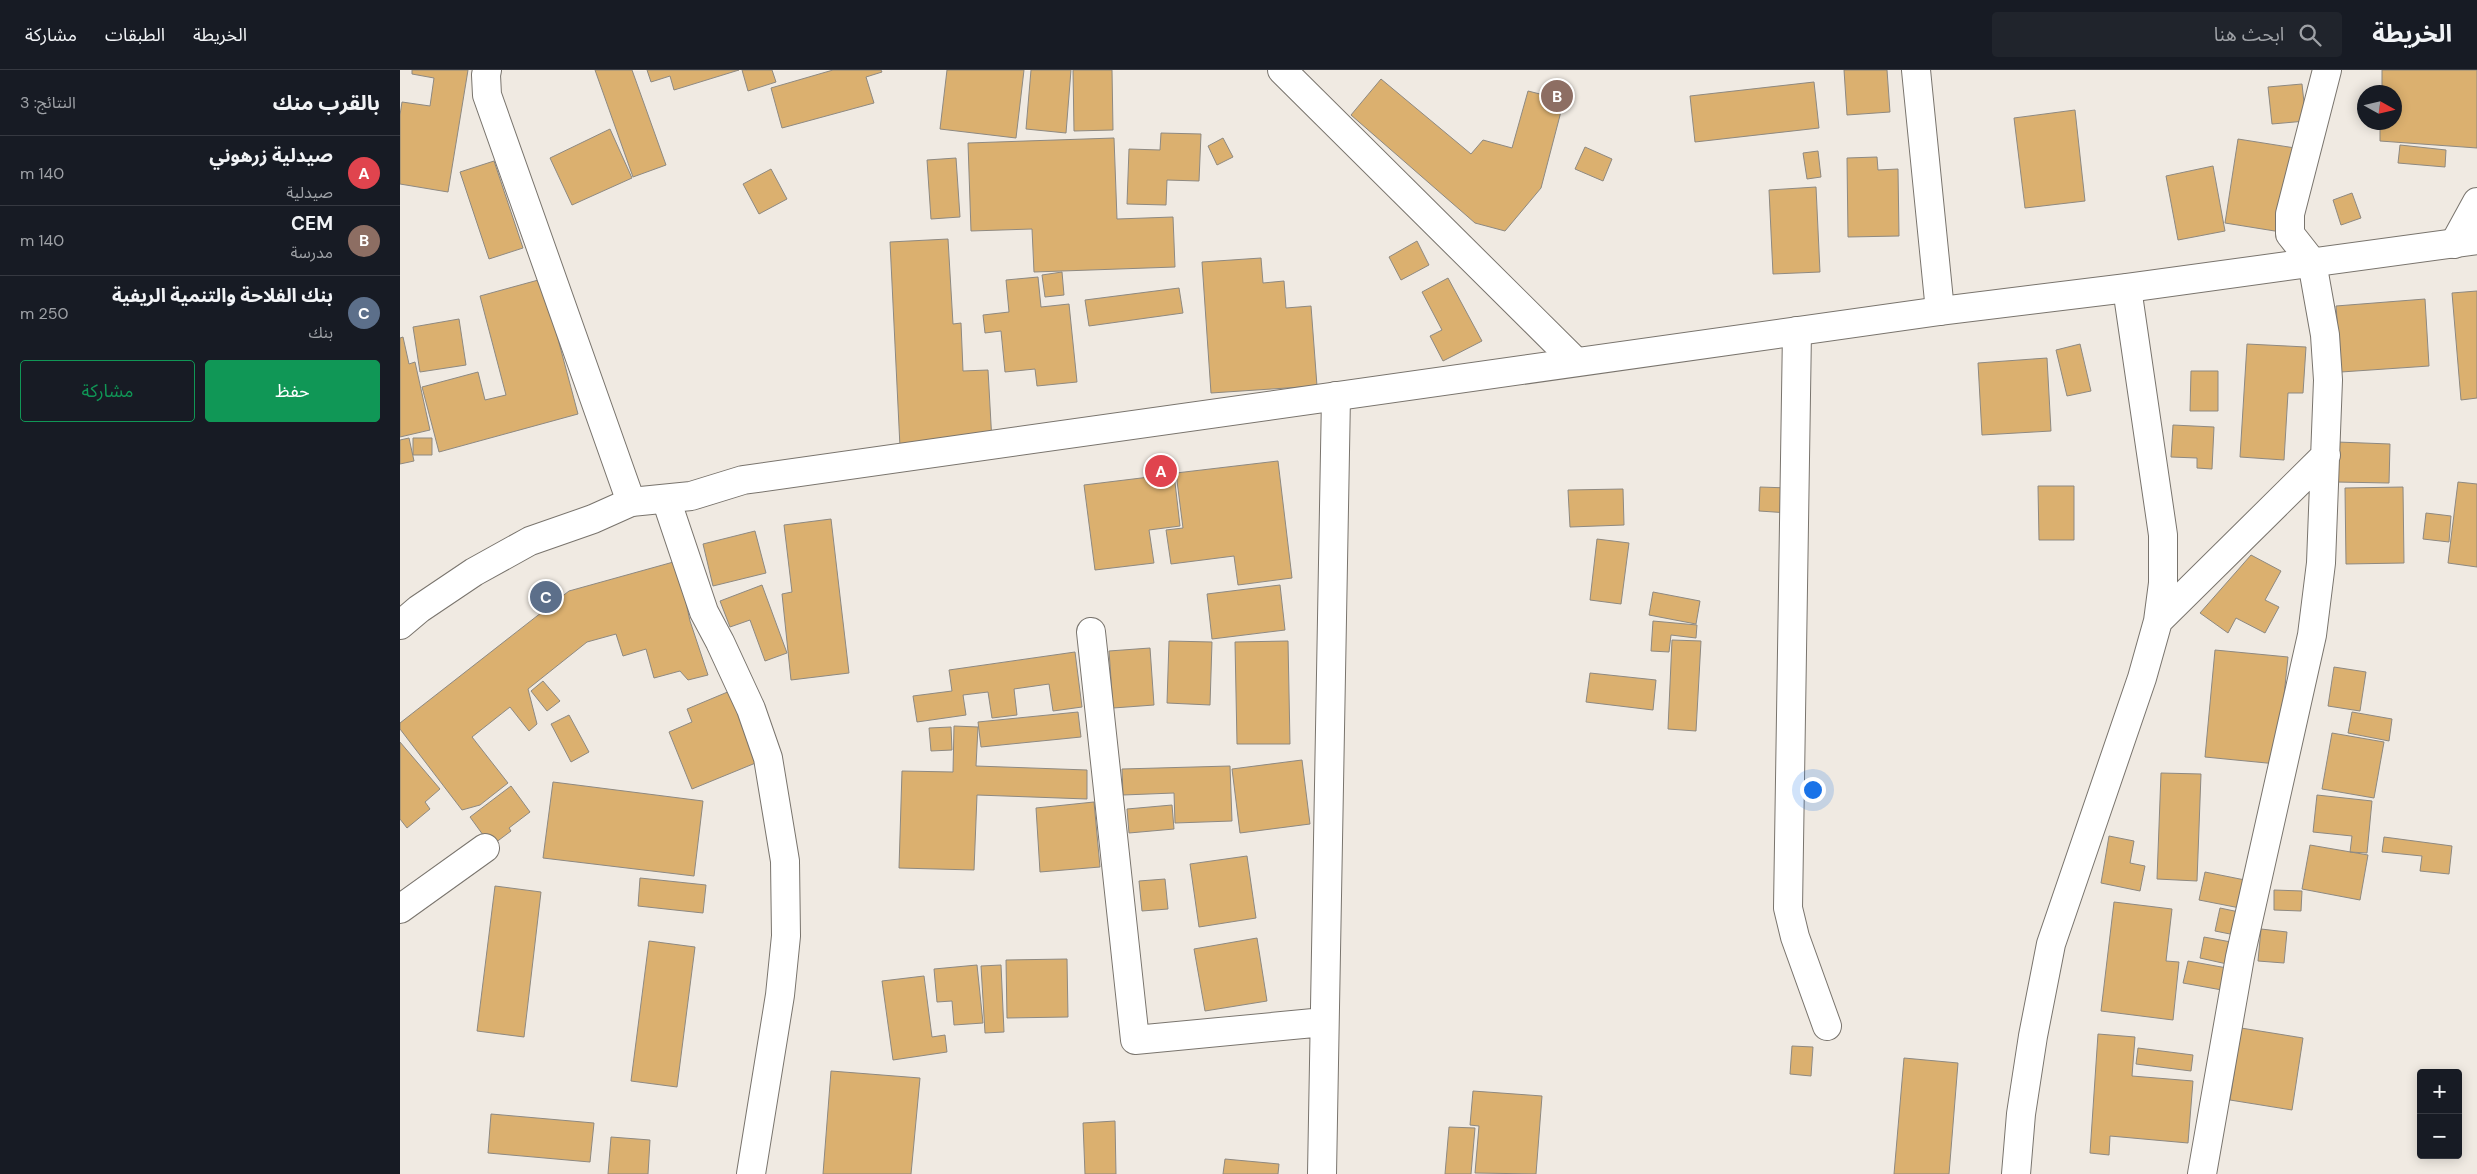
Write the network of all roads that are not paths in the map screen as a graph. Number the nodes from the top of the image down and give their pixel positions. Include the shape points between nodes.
1 (487, 70) edge
2 (1282, 70) edge
3 (1916, 70) edge
4 (2327, 70) edge
5 (2477, 202) edge
6 (2466, 242) edge
7 (2312, 262) junction
8 (2127, 288) junction
9 (1940, 311) junction
10 (1797, 331) junction
11 (1576, 362) junction
12 (1336, 396) junction
13 (2326, 455) junction
14 (666, 499) junction
15 (631, 502) junction
16 (2158, 621) junction
17 (400, 625) edge
18 (1091, 632) dead end
19 (484, 848) dead end
20 (400, 909) edge
21 (1324, 1022) junction
22 (1827, 1026) dead end
23 (751, 1174) edge
24 (1322, 1174) edge
25 (2016, 1174) edge
26 (2202, 1174) edge

1 - 15 street via 487,96
2 - 11 street
3 - 9 street
4 - 7 street via 2290,214 2290,234
5 - 6 street
6 - 7 street
7 - 8 street
7 - 13 street via 2325,335 2328,380
8 - 9 street
8 - 16 street via 2163,535 2163,583
9 - 10 street
10 - 11 street
10 - 22 street via 1788,908
11 - 12 street
12 - 14 street via 742,480 691,496
12 - 21 street
13 - 16 street
13 - 26 street via 2321,563 2312,635 2240,958
14 - 15 street
14 - 23 street via 704,612 751,709 768,758 785,861 786,936 780,995
15 - 17 street via 530,541 474,572
16 - 25 street via 2142,678 2051,944 2020,1114
18 - 21 street via 1135,1040
19 - 20 street
21 - 24 street

